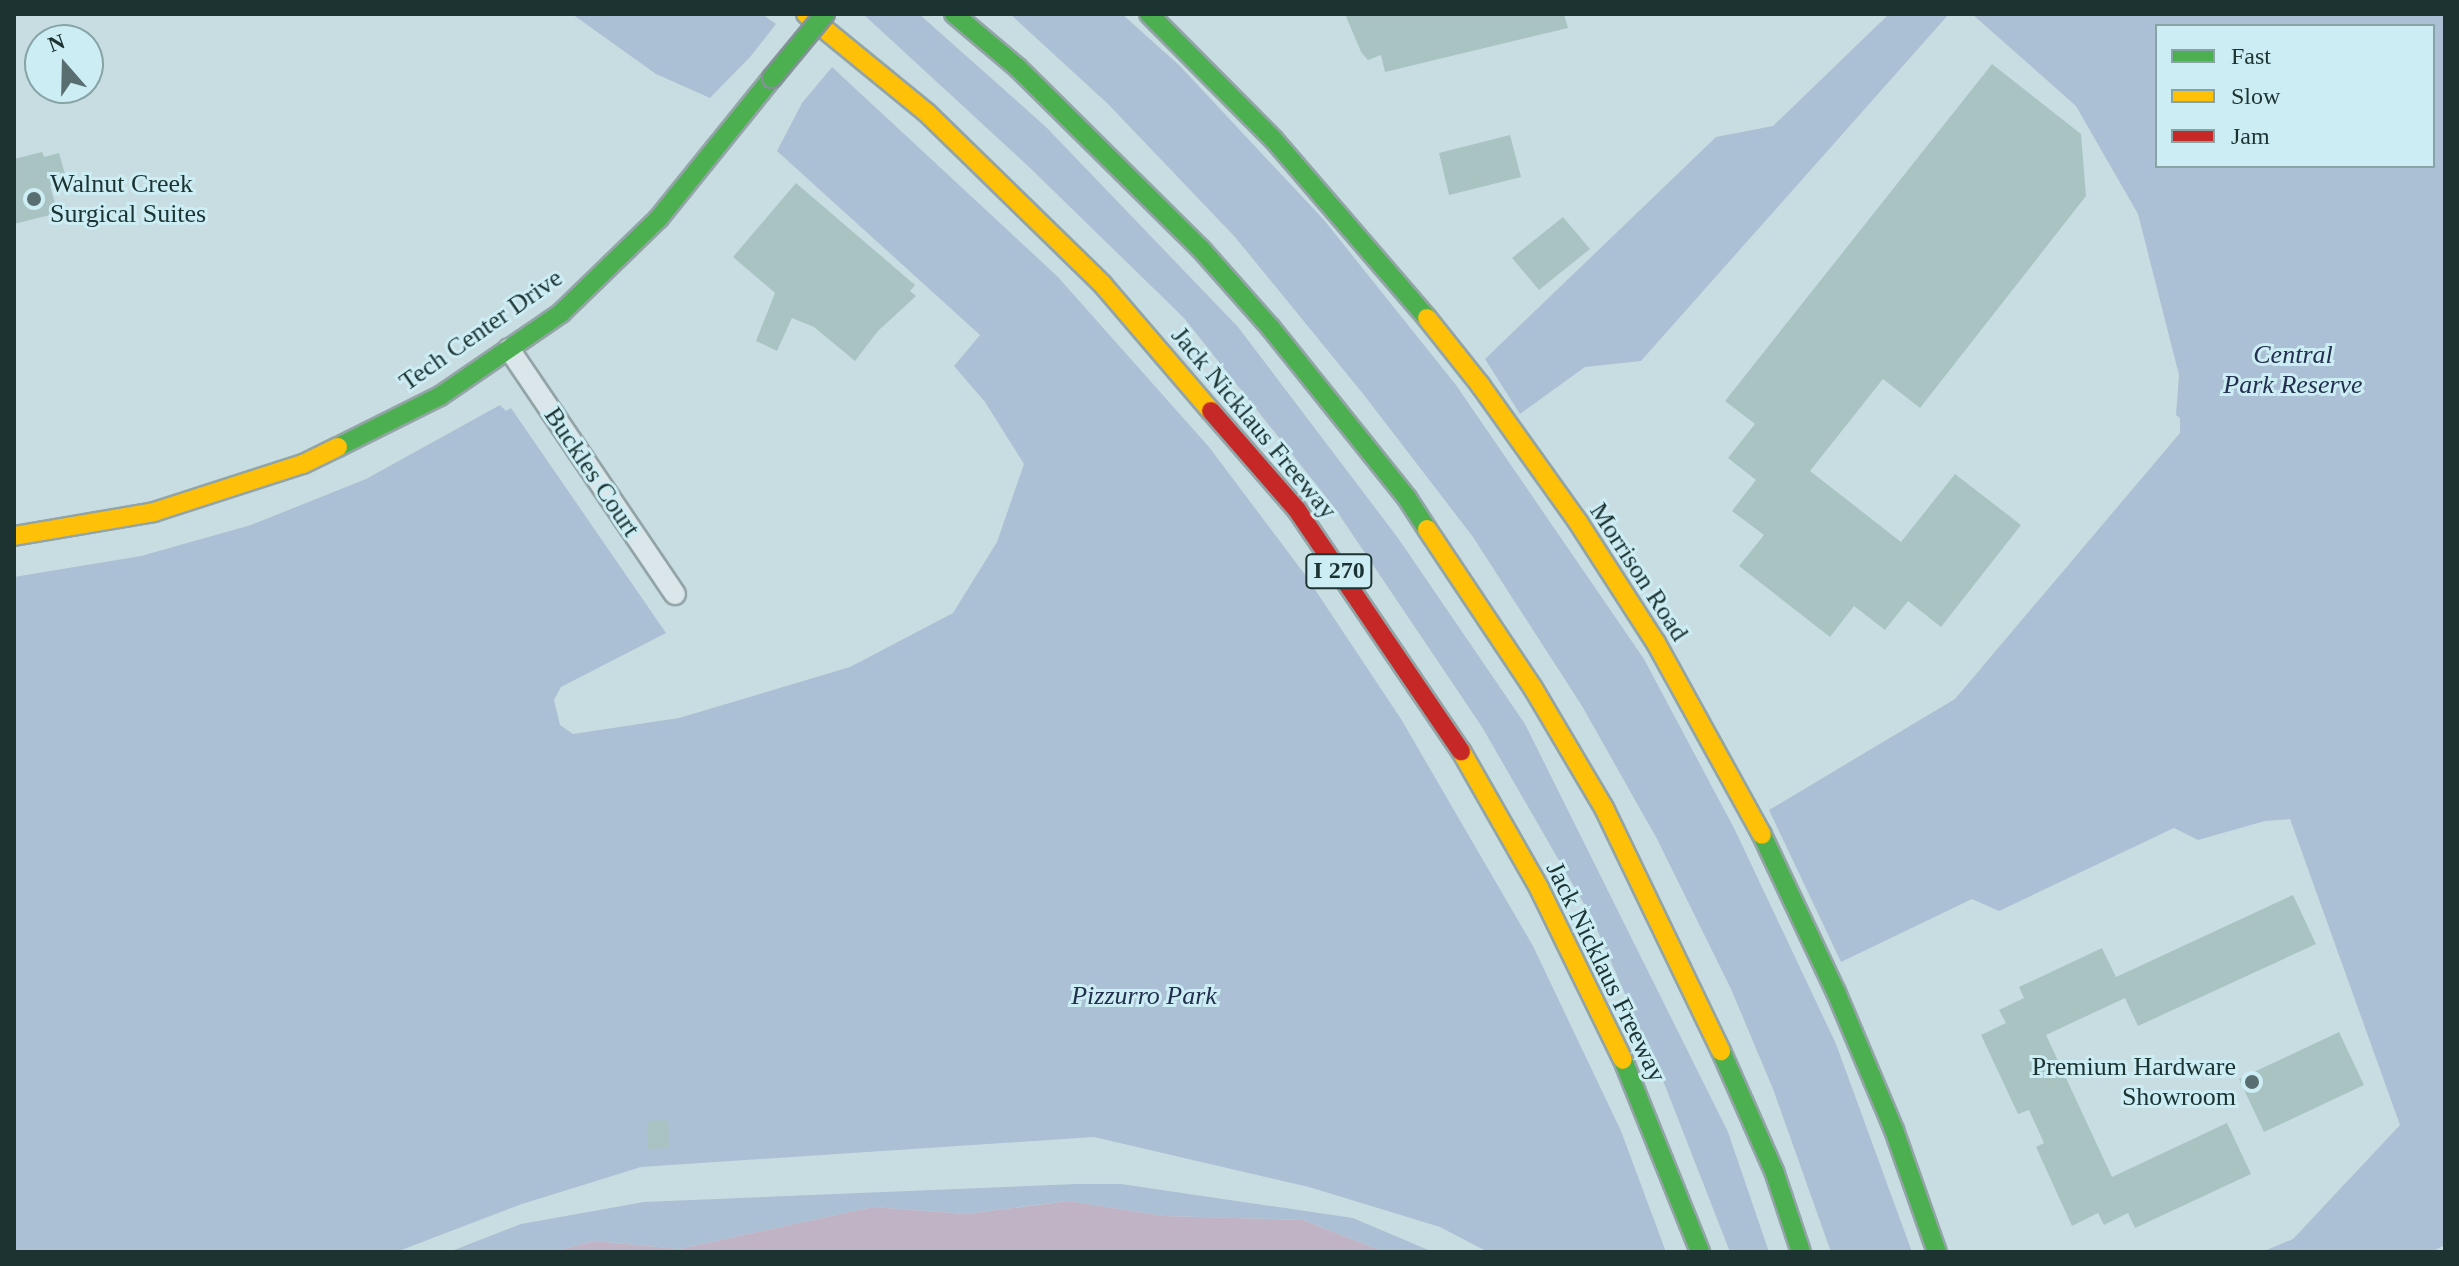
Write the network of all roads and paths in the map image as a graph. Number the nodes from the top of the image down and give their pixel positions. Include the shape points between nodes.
1 (806, 14) edge
2 (825, 14) edge
3 (954, 14) edge
4 (1149, 14) edge
5 (509, 349) junction
6 (14, 536) edge
7 (675, 594) dead end
8 (1700, 1252) edge
9 (1801, 1252) edge
10 (1937, 1252) edge

1 - 8 main road, Jack Nicklaus Freeway / I 270 via 927,113 1103,285 1297,510 1444,721 1539,888 1615,1041
2 - 5 main road, Tech Center Drive, bridge via 659,218 561,313
3 - 9 main road via 1018,68 1200,248 1407,498 1533,688 1604,808 1687,974 1774,1171
4 - 10 main road, Morrison Road via 1274,140 1389,270 1481,386 1656,643 1762,835 1836,992 1894,1130
5 - 6 main road, Tech Center Drive via 440,396 303,464 154,512
5 - 7 street, Buckles Court

